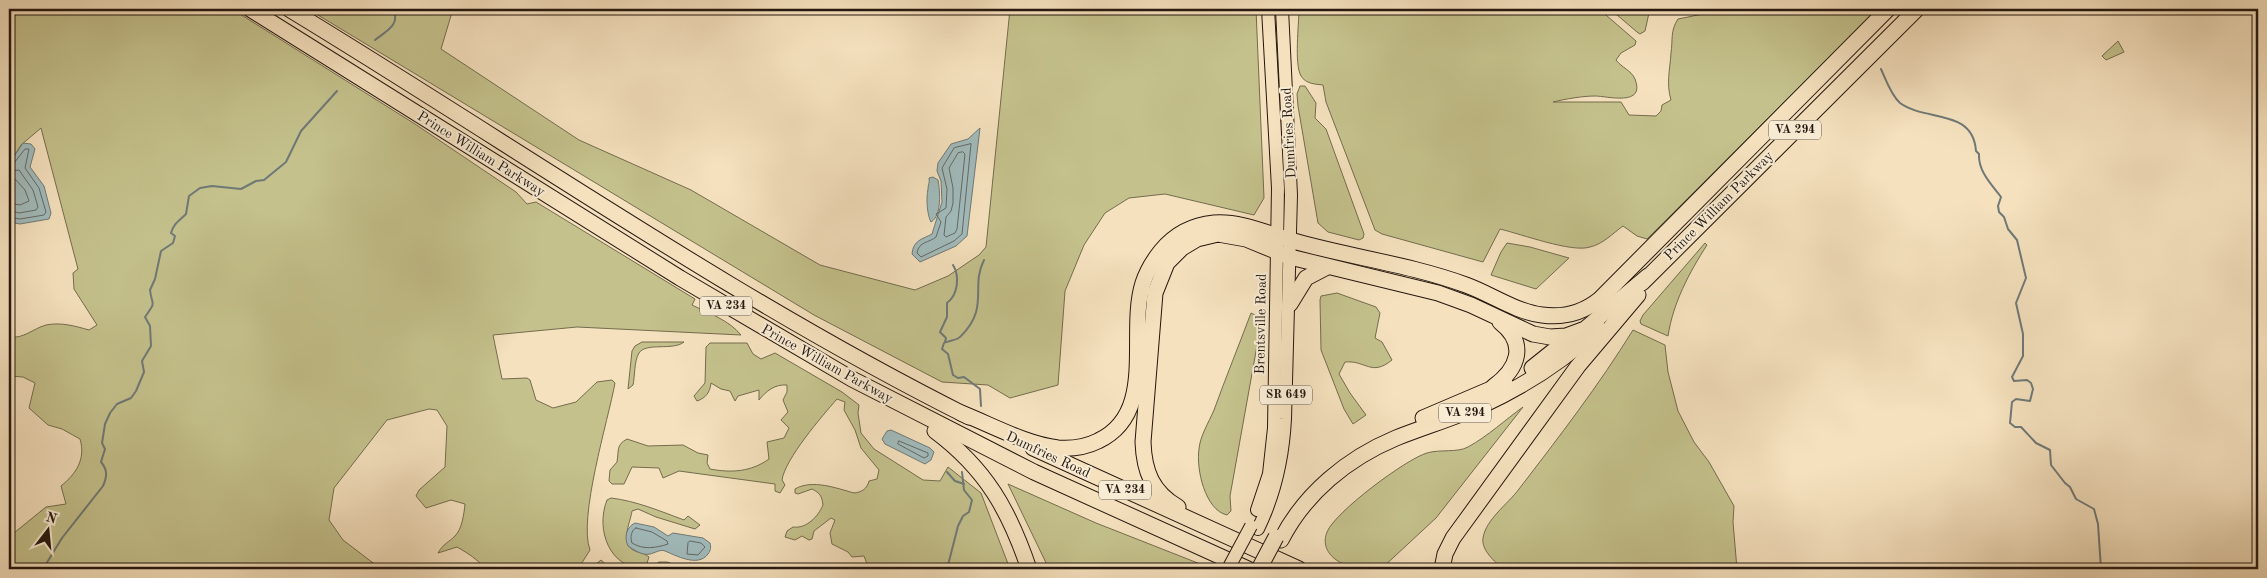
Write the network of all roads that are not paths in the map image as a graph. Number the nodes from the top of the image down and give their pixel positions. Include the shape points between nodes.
1 (250, 9) edge
2 (289, 9) edge
3 (1268, 9) edge
4 (1282, 9) edge
5 (1888, 9) edge
6 (1917, 9) edge
7 (1694, 206) junction
8 (1284, 246) junction
9 (1673, 251) junction
10 (1327, 266) junction
11 (1648, 276) junction
12 (1290, 304) junction
13 (1488, 314) junction
14 (1575, 334) junction
15 (1488, 391) junction
16 (887, 397) junction
17 (961, 413) junction
18 (1254, 527) junction
19 (1278, 538) junction
20 (1260, 552) junction
21 (1030, 569) edge
22 (1228, 569) edge
23 (1236, 569) edge
24 (1248, 569) edge
25 (1258, 569) edge
26 (1265, 569) edge
27 (1299, 569) edge
28 (1442, 569) edge

1 - 16 highway, Prince William Parkway / VA 234 via 680,278 779,338
2 - 17 highway, Prince William Parkway / VA 234 via 709,271 834,345
3 - 8 main road, Dumfries Road
4 - 8 main road, Dumfries Road via 1290,146
5 - 7 highway, Prince William Parkway / VA 294
6 - 9 highway, Prince William Parkway / VA 294
7 - 8 highway, VA 294 via 1600,298 1583,310 1562,315 1534,313 1433,274
7 - 14 highway via 1684,225
8 - 10 highway, VA 294
8 - 12 main road, Brentsville Road / SR 649
8 - 17 highway via 1234,223 1188,229 1167,244 1149,267 1142,285 1135,392 1131,408 1117,428 1103,439 1087,446 1057,448
8 - 18 main road, Brentsville Road / SR 649 via 1273,450
8 - 20 highway via 1218,234 1190,243 1168,263 1154,293 1152,310 1143,442 1148,474 1164,498
9 - 11 highway, Prince William Parkway / VA 294
9 - 28 highway via 1600,338 1530,430 1453,538
10 - 12 highway via 1306,278
10 - 13 highway, VA 294 via 1438,293
11 - 14 highway, VA 294 via 1593,324
11 - 19 highway, VA 294 via 1585,340 1524,384 1455,417 1393,440 1345,467 1307,501
12 - 18 main road, Brentsville Road / SR 649 via 1282,458 1273,492
13 - 14 highway, VA 294 via 1538,336
13 - 15 highway via 1510,333 1517,354 1516,363 1508,375
14 - 15 highway via 1528,370
15 - 19 highway via 1384,434 1355,451 1309,489 1289,515
16 - 21 highway via 945,438 984,476 1007,512
16 - 24 highway, Prince William Parkway / VA 234 via 1034,472
17 - 20 highway, Dumfries Road / VA 234
18 - 22 main road, Brentsville Road / SR 649, bridge
18 - 23 main road, Brentsville Road / SR 649
19 - 25 highway, bridge
19 - 26 highway, VA 294
20 - 27 highway, Dumfries Road / VA 234

